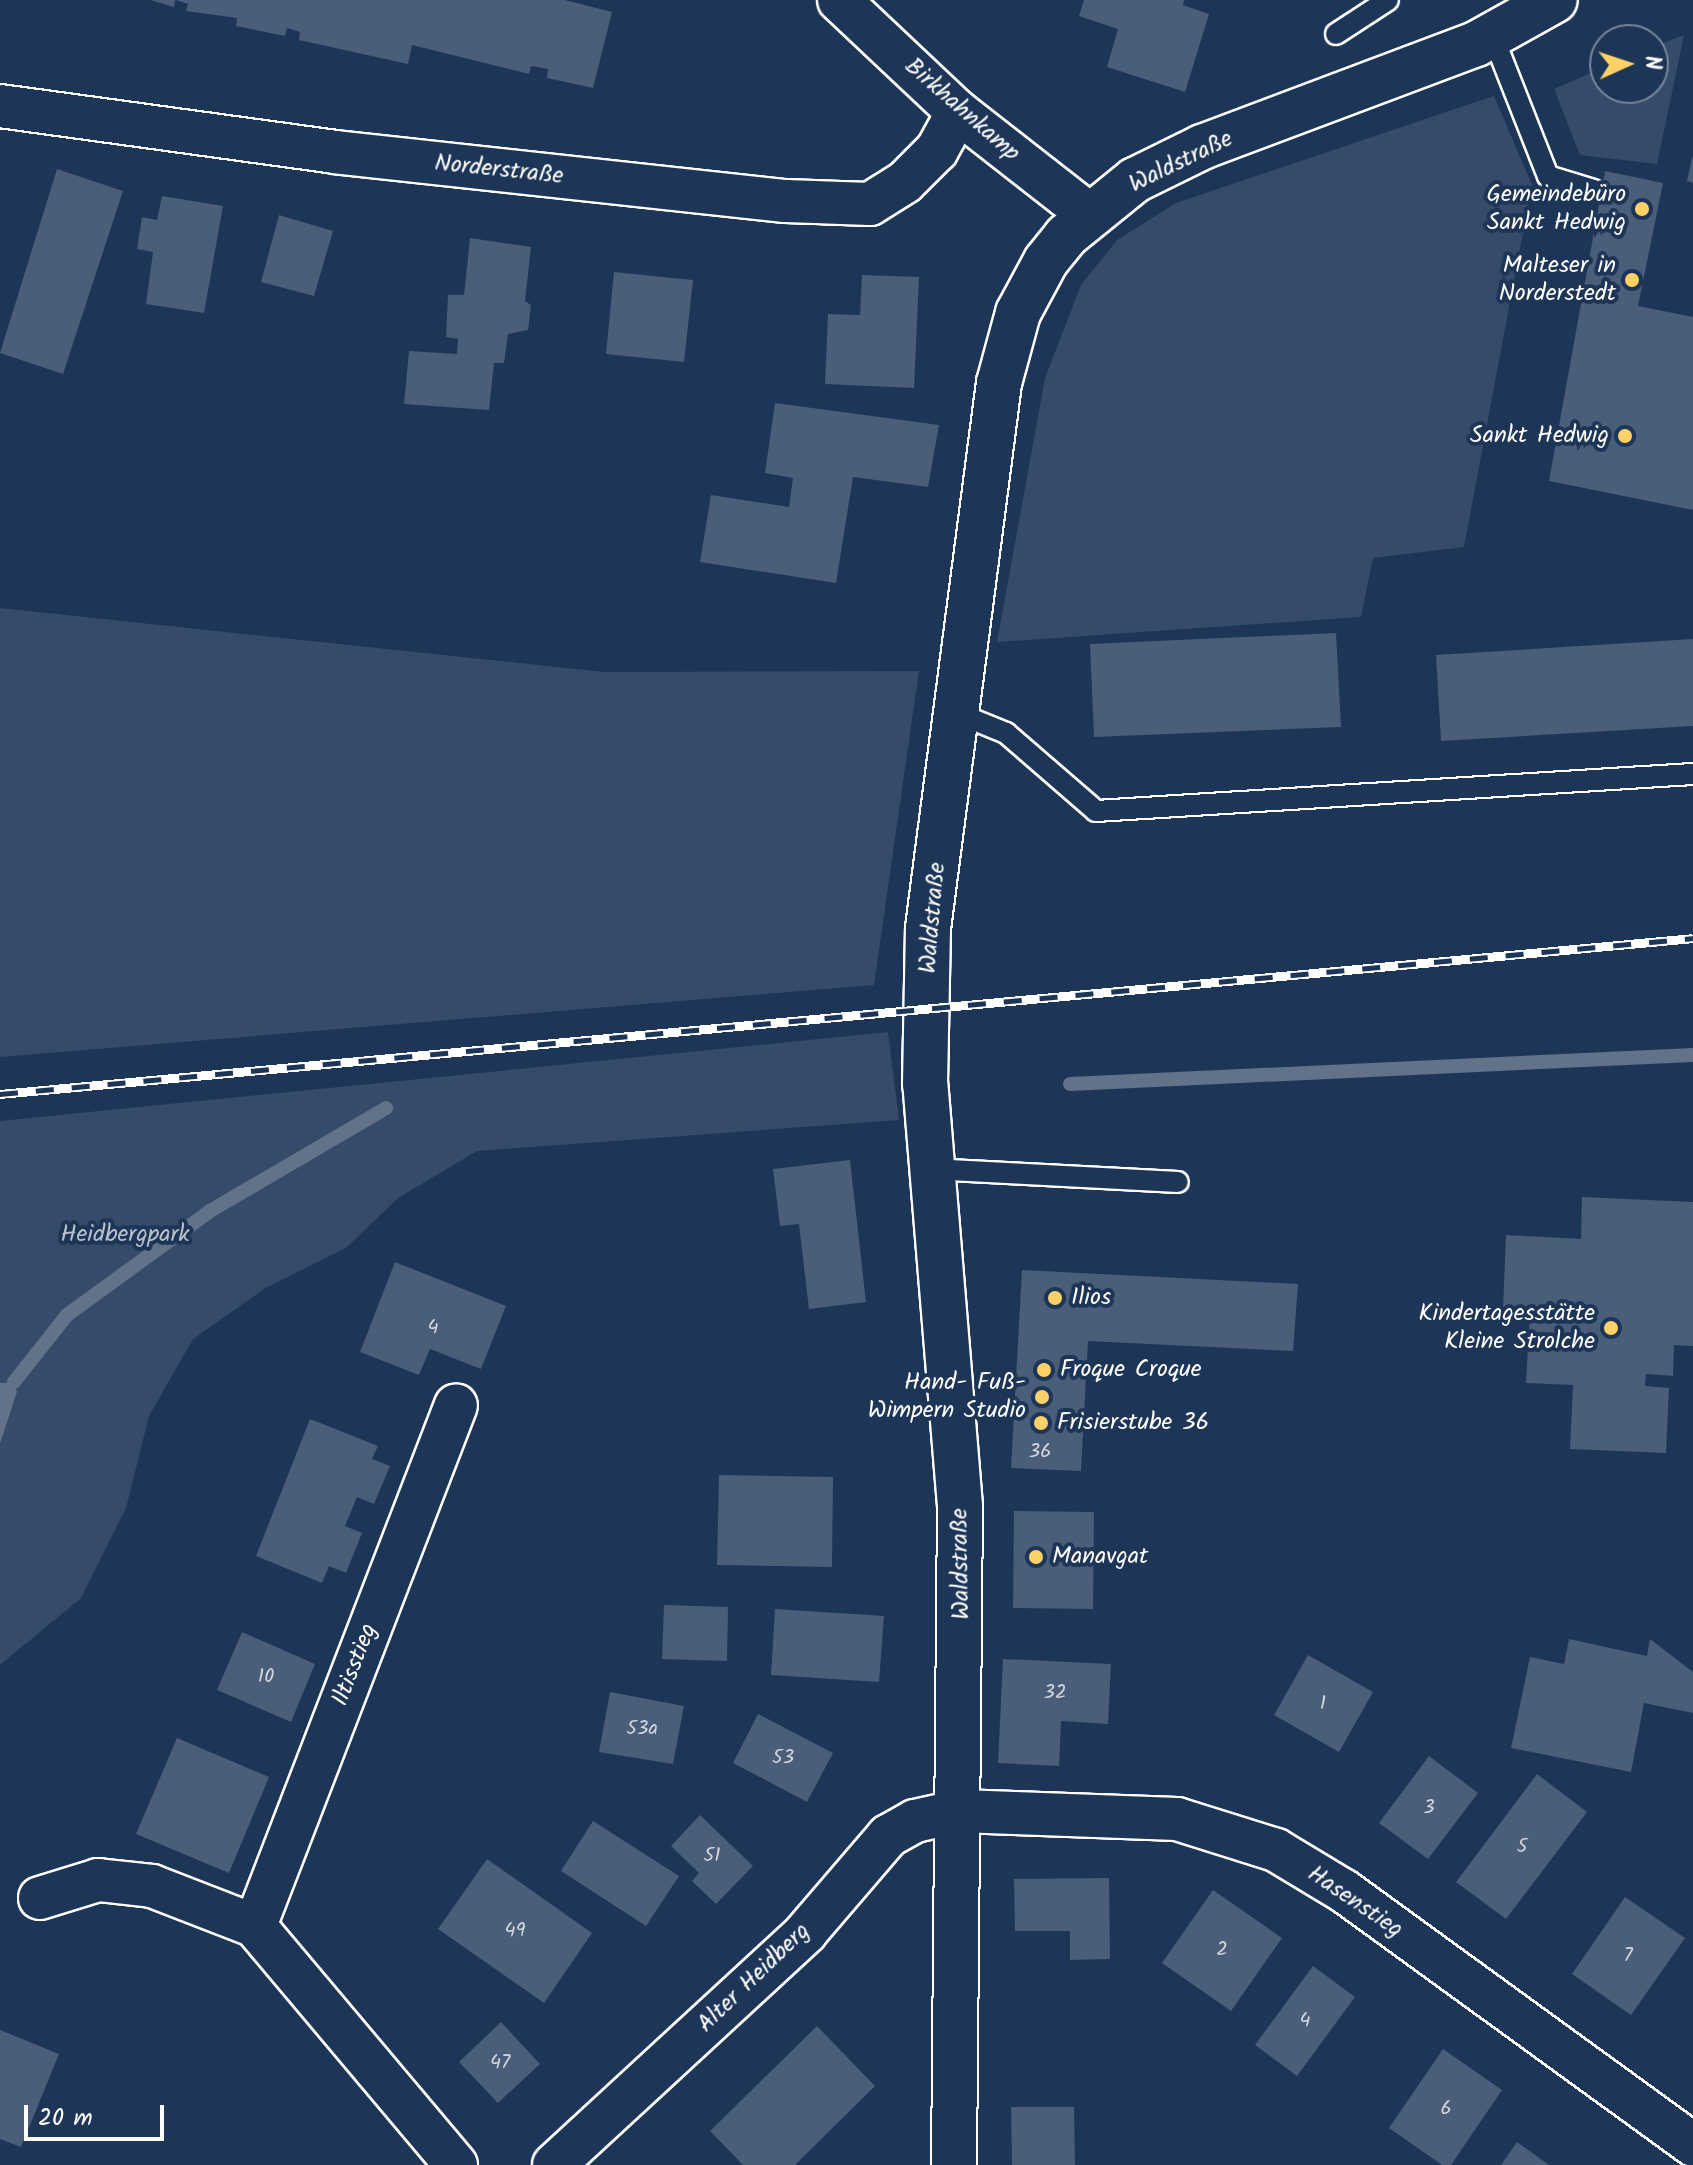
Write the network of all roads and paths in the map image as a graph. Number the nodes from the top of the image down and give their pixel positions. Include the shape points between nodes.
1 (839, 0) edge
2 (1388, 0) edge
3 (1555, 0) edge
4 (1336, 34) dead end
5 (1492, 34) junction
6 (0, 106) edge
7 (958, 112) junction
8 (1594, 190) dead end
9 (1090, 215) junction
10 (957, 713) junction
11 (1693, 774) edge
12 (931, 1169) junction
13 (1178, 1182) dead end
14 (456, 1405) dead end
15 (960, 1811) junction
16 (40, 1898) dead end
17 (255, 1926) junction
18 (1693, 2145) edge
19 (456, 2165) edge
20 (554, 2165) edge
21 (954, 2165) edge

1 - 7 street, Birkhahnkamp
2 - 4 lane
3 - 5 street, Waldstraße
5 - 8 lane via 1548,176
5 - 9 street, Waldstraße via 1202,147 1135,180
6 - 7 street, Norderstraße via 334,152 785,201 870,204 905,182 937,150
7 - 9 street, Birkhahnkamp
9 - 10 street, Waldstraße via 1046,261 1014,326 999,383
10 - 11 lane via 1006,733 1096,811
10 - 12 street, Waldstraße via 928,928 925,1084
12 - 13 lane
12 - 15 street, Waldstraße via 960,1492
14 - 17 street, Iltisstieg
15 - 18 street, Hasenstieg via 1177,1819 1276,1850 1344,1891
15 - 20 street, Alter Heidberg via 915,1821 888,1836 805,1933
15 - 21 street, Waldstraße
16 - 17 street via 98,1880 152,1886
17 - 19 street

